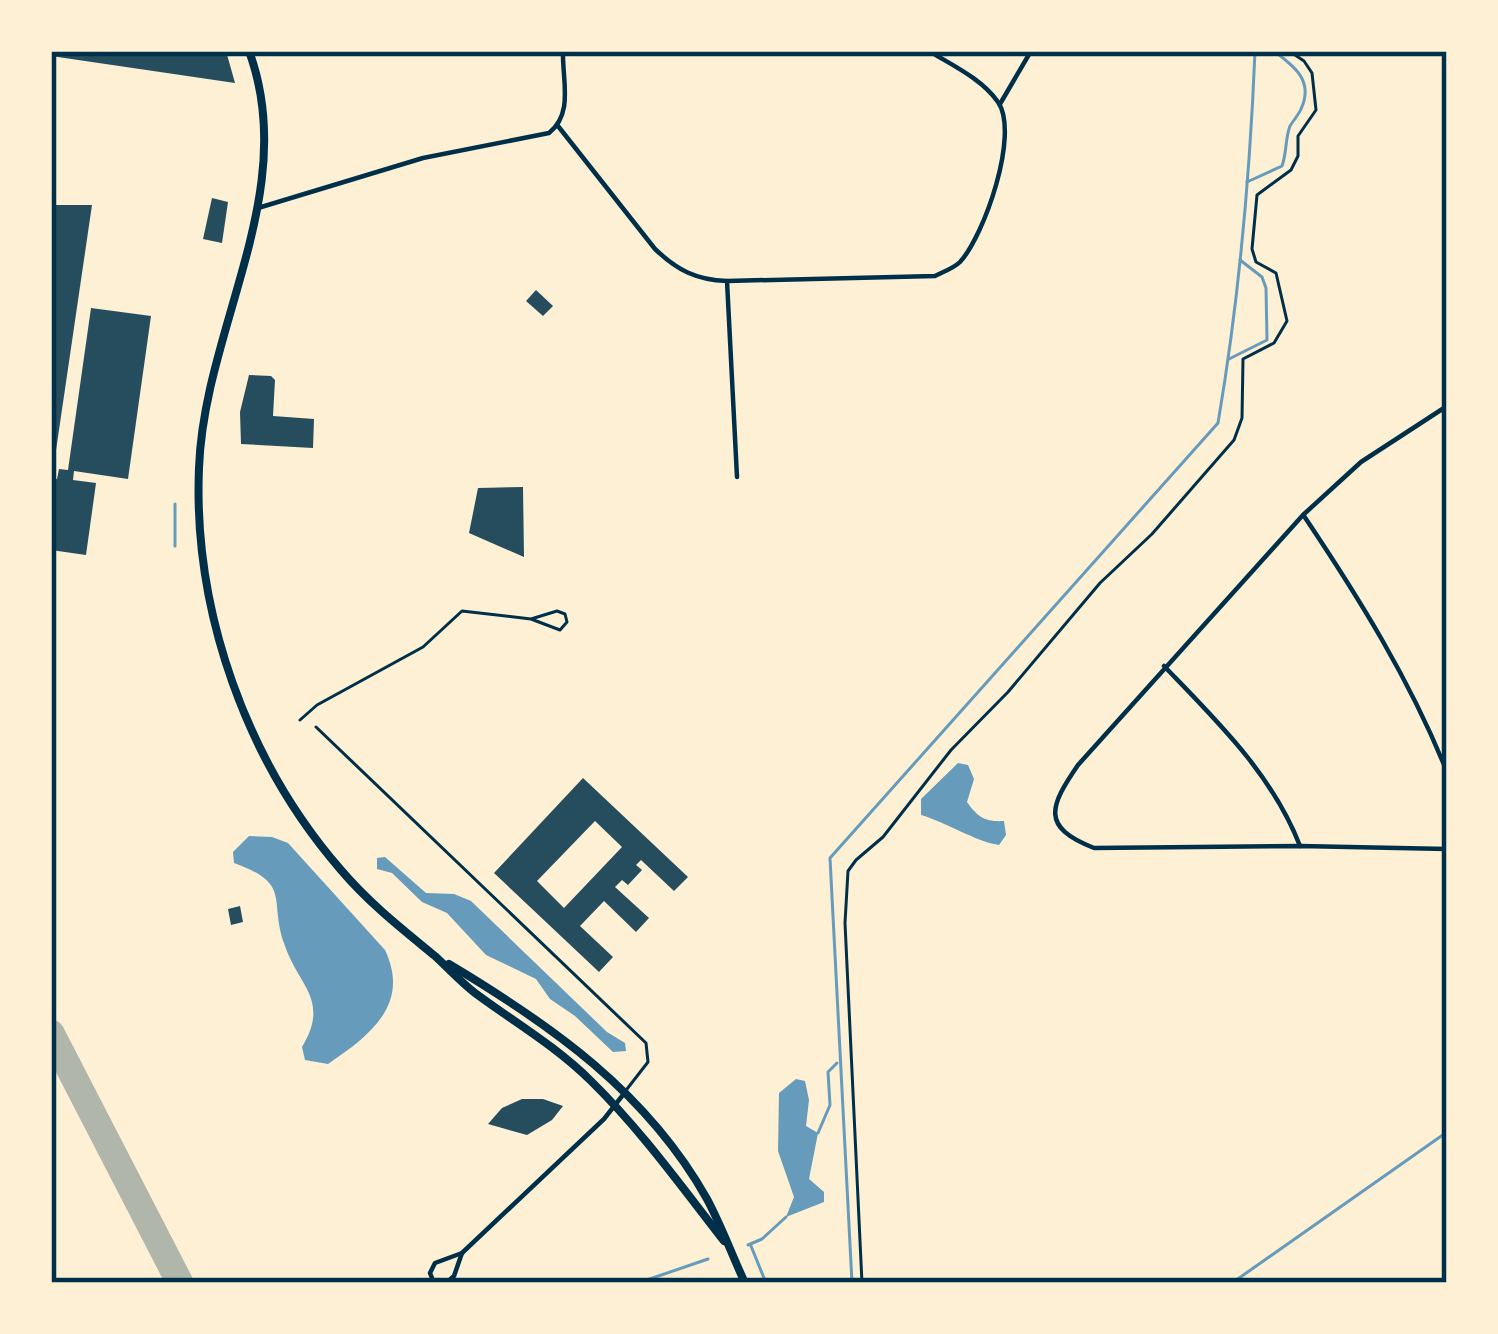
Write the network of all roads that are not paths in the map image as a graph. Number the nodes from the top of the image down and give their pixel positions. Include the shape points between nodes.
1 (249, 51) edge
2 (563, 51) edge
3 (929, 51) edge
4 (1031, 51) edge
5 (1000, 104) junction
6 (558, 126) junction
7 (258, 208) junction
8 (727, 281) junction
9 (1447, 406) edge
10 (736, 477) dead end
11 (1303, 514) junction
12 (531, 619) junction
13 (1164, 667) junction
14 (300, 720) dead end
15 (316, 727) dead end
16 (1447, 772) edge
17 (1300, 846) junction
18 (1447, 849) edge
19 (432, 954) junction
20 (626, 1090) junction
21 (615, 1106) junction
22 (724, 1241) junction
23 (462, 1252) junction
24 (434, 1283) edge
25 (446, 1283) edge
26 (745, 1283) edge

1 - 7 main road via 265,133
2 - 6 street
3 - 5 street
4 - 5 street
5 - 8 street via 1006,154 958,265 935,276
6 - 7 street
6 - 8 street via 670,264
7 - 19 main road via 201,435 200,514 213,616 256,738 298,813 344,874
8 - 10 street
9 - 11 street via 1361,462
11 - 13 street
11 - 16 street via 1398,665
12 - 12 lane via 560,630 567,622 557,611
12 - 14 lane via 462,611 424,647
13 - 17 street via 1258,771
13 - 17 street via 1058,796 1067,838 1094,848
15 - 20 lane via 646,1043 648,1062
17 - 18 street
19 - 20 main road
19 - 21 main road
20 - 21 street
20 - 22 main road via 697,1182
21 - 22 main road
21 - 23 street
22 - 26 main road
23 - 24 street via 435,1263
23 - 25 street

